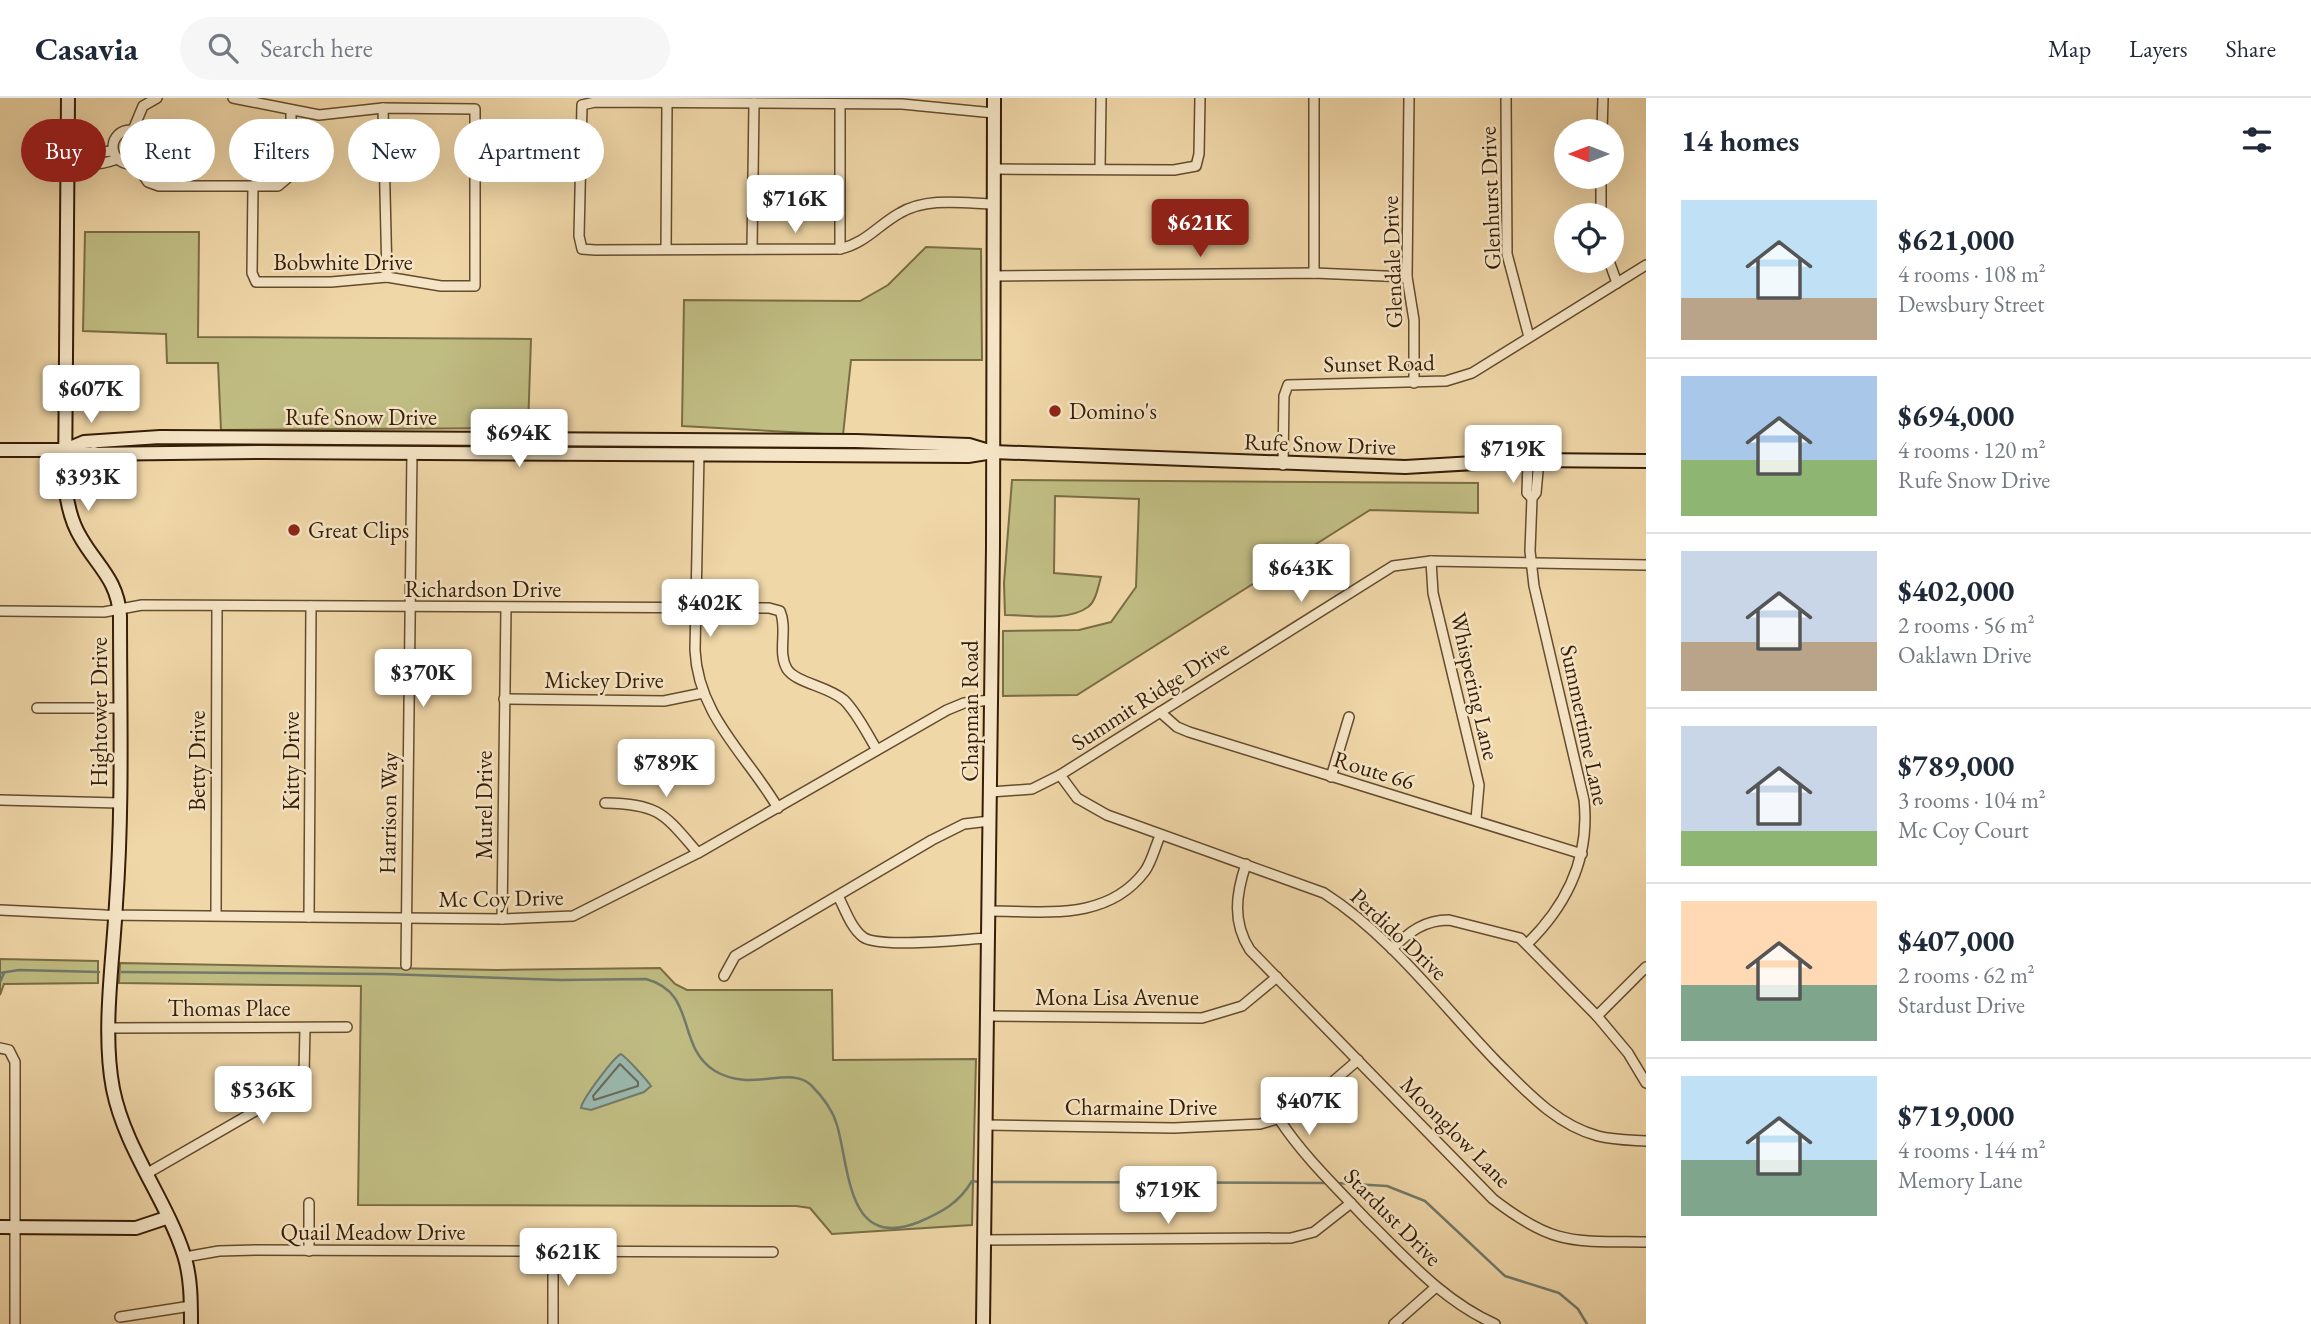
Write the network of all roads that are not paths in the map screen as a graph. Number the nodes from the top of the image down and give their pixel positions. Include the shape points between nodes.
1 (68, 98) edge
2 (157, 98) edge
3 (233, 98) edge
4 (994, 98) edge
5 (1101, 98) edge
6 (1200, 98) edge
7 (1314, 98) edge
8 (1409, 98) edge
9 (1506, 98) edge
10 (1603, 98) edge
11 (754, 103) junction
12 (667, 104) junction
13 (840, 104) junction
14 (383, 108) junction
15 (291, 110) junction
16 (994, 113) junction
17 (68, 119) edge
18 (138, 119) edge
19 (1602, 119) edge
20 (120, 134) edge
21 (115, 155) junction
22 (120, 157) edge
23 (106, 162) edge
24 (993, 169) junction
25 (1100, 169) junction
26 (69, 182) edge
27 (148, 182) edge
28 (253, 186) junction
29 (993, 204) junction
30 (666, 249) junction
31 (752, 249) junction
32 (839, 249) junction
33 (1646, 265) edge
34 (1314, 273) junction
35 (1613, 273) edge
36 (993, 276) junction
37 (387, 277) junction
38 (1407, 277) junction
39 (1617, 283) junction
40 (1529, 337) junction
41 (1414, 383) junction
42 (0, 450) edge
43 (65, 450) junction
44 (412, 452) junction
45 (993, 452) junction
46 (94, 453) junction
47 (699, 454) junction
48 (1534, 460) junction
49 (1646, 461) edge
50 (1283, 465) junction
51 (65, 485) junction
52 (1431, 561) junction
53 (1531, 561) junction
54 (1646, 565) edge
55 (217, 606) junction
56 (311, 606) junction
57 (408, 608) junction
58 (506, 608) junction
59 (120, 609) junction
60 (696, 609) junction
61 (0, 611) edge
62 (703, 693) junction
63 (504, 699) junction
64 (990, 700) junction
65 (37, 708) dead end
66 (121, 708) junction
67 (1160, 712) junction
68 (1349, 717) dead end
69 (877, 750) junction
70 (1060, 775) junction
71 (1331, 777) junction
72 (990, 792) junction
73 (0, 800) edge
74 (119, 803) junction
75 (605, 803) dead end
76 (778, 807) junction
77 (1476, 819) junction
78 (990, 821) junction
79 (1160, 836) junction
80 (698, 853) junction
81 (1582, 854) junction
82 (1246, 864) junction
83 (838, 896) junction
84 (0, 910) edge
85 (988, 911) junction
86 (115, 915) junction
87 (216, 915) junction
88 (309, 917) junction
89 (406, 918) junction
90 (502, 919) junction
91 (988, 938) junction
92 (1527, 944) junction
93 (1392, 949) junction
94 (406, 965) dead end
95 (1646, 967) edge
96 (724, 976) dead end
97 (1277, 977) junction
98 (987, 1016) junction
99 (1597, 1016) junction
100 (347, 1027) dead end
101 (111, 1028) junction
102 (305, 1028) junction
103 (0, 1048) edge
104 (1358, 1060) junction
105 (1646, 1083) edge
106 (1279, 1119) junction
107 (986, 1125) junction
108 (1646, 1141) edge
109 (146, 1174) junction
110 (309, 1203) dead end
111 (1351, 1203) junction
112 (166, 1218) junction
113 (0, 1227) edge
114 (15, 1227) junction
115 (984, 1240) junction
116 (1646, 1242) edge
117 (309, 1251) junction
118 (553, 1251) junction
119 (773, 1252) dead end
120 (185, 1257) junction
121 (1436, 1287) junction
122 (191, 1306) junction
123 (120, 1317) dead end
124 (16, 1324) edge
125 (191, 1324) edge
126 (553, 1324) edge
127 (983, 1324) edge
128 (1394, 1324) edge
129 (1495, 1324) edge

1 - 17 main road, Hightower Drive
2 - 18 street via 143,106
3 - 15 street
4 - 16 main road, Chapman Road
5 - 25 street
6 - 25 street via 1196,166
7 - 34 street
8 - 38 street, Glendale Drive
9 - 40 street, Glenhurst Drive via 1507,254
10 - 19 street
11 - 12 street
11 - 13 street
11 - 31 street
12 - 30 street
12 - 30 street via 582,105 579,236 582,248
13 - 16 street via 902,104
13 - 32 street
14 - 15 street via 319,116
14 - 37 street
14 - 37 street, Bobwhite Drive via 475,109 475,286
15 - 28 street via 291,175 278,186
16 - 24 main road, Chapman Road
20 - 21 street
21 - 22 street
21 - 23 street
24 - 25 street
24 - 29 main road, Chapman Road
26 - 43 main road, Hightower Drive
27 - 28 street via 159,186
28 - 37 street, Bobwhite Drive via 256,282
29 - 32 street via 915,206 857,245
29 - 36 main road, Chapman Road
30 - 31 street
31 - 32 street
33 - 39 street, Sunset Road
34 - 36 street
34 - 38 street
35 - 39 street
36 - 45 main road, Chapman Road
38 - 41 street, Glendale Drive via 1414,320
39 - 40 street, Sunset Road
40 - 41 street, Sunset Road via 1472,373 1446,382
41 - 50 street, Sunset Road via 1288,385
42 - 43 main road, Rufe Snow Drive
43 - 45 main road, Rufe Snow Drive via 84,442 160,437 856,441 969,446
43 - 46 main road, Rufe Snow Drive
43 - 51 main road, Hightower Drive
44 - 46 main road, Rufe Snow Drive
44 - 47 main road, Rufe Snow Drive
44 - 57 street, Harrison Way
45 - 47 main road, Rufe Snow Drive via 968,456
45 - 50 main road, Rufe Snow Drive
45 - 64 main road, Chapman Road
46 - 51 main road
47 - 60 street
48 - 49 main road, Rufe Snow Drive
48 - 50 main road, Rufe Snow Drive via 1405,467
48 - 53 street, Summertime Lane
51 - 59 main road, Hightower Drive via 75,526 106,572
52 - 53 street, Summit Ridge Drive
52 - 67 street, Summit Ridge Drive via 1393,566
52 - 77 street, Whispering Lane via 1433,593 1479,785
53 - 54 street, Summit Ridge Drive
53 - 81 street, Summertime Lane via 1584,800
55 - 56 street, Richardson Drive
55 - 59 street, Richardson Drive
55 - 87 street, Betty Drive
56 - 57 street, Richardson Drive
56 - 88 street, Kitty Drive
57 - 58 street, Richardson Drive
57 - 89 street, Harrison Way
58 - 60 street, Richardson Drive
58 - 63 street, Murel Drive
59 - 61 street, Richardson Drive
59 - 66 main road, Hightower Drive
60 - 62 street via 696,667
60 - 69 street, Richardson Drive via 780,611 787,669 843,700
62 - 63 street, Mickey Drive via 664,701
62 - 76 street via 716,722
63 - 90 street, Murel Drive
64 - 69 street, Mc Coy Drive via 947,710
64 - 72 main road, Chapman Road
65 - 66 street
66 - 74 main road, Hightower Drive
67 - 70 street, Summit Ridge Drive
67 - 71 street, Route 66 via 1189,732
68 - 71 street
69 - 76 street, Mc Coy Drive
70 - 72 street, Summit Ridge Drive via 1032,789
70 - 79 street, Perdido Drive via 1077,798 1095,810
71 - 77 street, Route 66
72 - 78 main road, Chapman Road
73 - 74 street
74 - 86 main road, Hightower Drive
75 - 80 street via 659,811
76 - 80 street, Mc Coy Drive
77 - 81 street, Route 66
78 - 83 street via 953,830
78 - 85 main road, Chapman Road
79 - 82 street, Perdido Drive
79 - 85 street via 1145,871 1091,909
80 - 90 street, Mc Coy Drive via 581,914
81 - 92 street, Summertime Lane via 1547,925
82 - 93 street, Perdido Drive via 1324,893
82 - 97 street, Moonglow Lane via 1238,889 1239,928 1250,950
83 - 91 street via 854,926 870,940
83 - 96 street via 735,956
84 - 86 street, Mc Coy Drive
85 - 91 main road, Chapman Road
86 - 87 street, Mc Coy Drive
86 - 101 main road, Hightower Drive
87 - 88 street, Mc Coy Drive
88 - 89 street, Mc Coy Drive
89 - 90 street, Mc Coy Drive
89 - 94 street, Harrison Way
91 - 98 main road, Chapman Road
92 - 93 street via 1505,933 1439,920 1419,926
92 - 99 street
93 - 108 street, Perdido Drive via 1485,1050 1550,1111 1598,1136
95 - 99 street
97 - 98 street, Mona Lisa Avenue via 1242,1006 1202,1018
97 - 104 street, Moonglow Lane
98 - 107 main road, Chapman Road
99 - 105 street via 1628,1052
100 - 102 street, Thomas Place
101 - 102 street, Thomas Place
101 - 109 main road, Hightower Drive via 113,1090
102 - 109 street via 304,1075 297,1087
103 - 114 street via 9,1050 15,1062
104 - 106 street, Charmaine Drive via 1307,1104
104 - 116 street, Moonglow Lane via 1460,1167 1520,1220 1567,1240
106 - 107 street, Charmaine Drive via 1220,1128
106 - 111 street, Stardust Drive via 1297,1146
107 - 115 main road, Chapman Road
109 - 112 main road, Hightower Drive
110 - 117 street
111 - 115 street via 1314,1233 1291,1238
111 - 121 street, Stardust Drive
112 - 114 main road via 136,1228
112 - 120 main road, Hightower Drive
113 - 114 main road
114 - 124 street
115 - 127 main road, Chapman Road
117 - 118 street, Quail Meadow Drive
117 - 120 street, Quail Meadow Drive via 219,1251
118 - 119 street, Quail Meadow Drive
118 - 126 street
120 - 122 main road, Hightower Drive
121 - 128 street
121 - 129 street, Stardust Drive
122 - 123 street
122 - 125 main road, Hightower Drive

